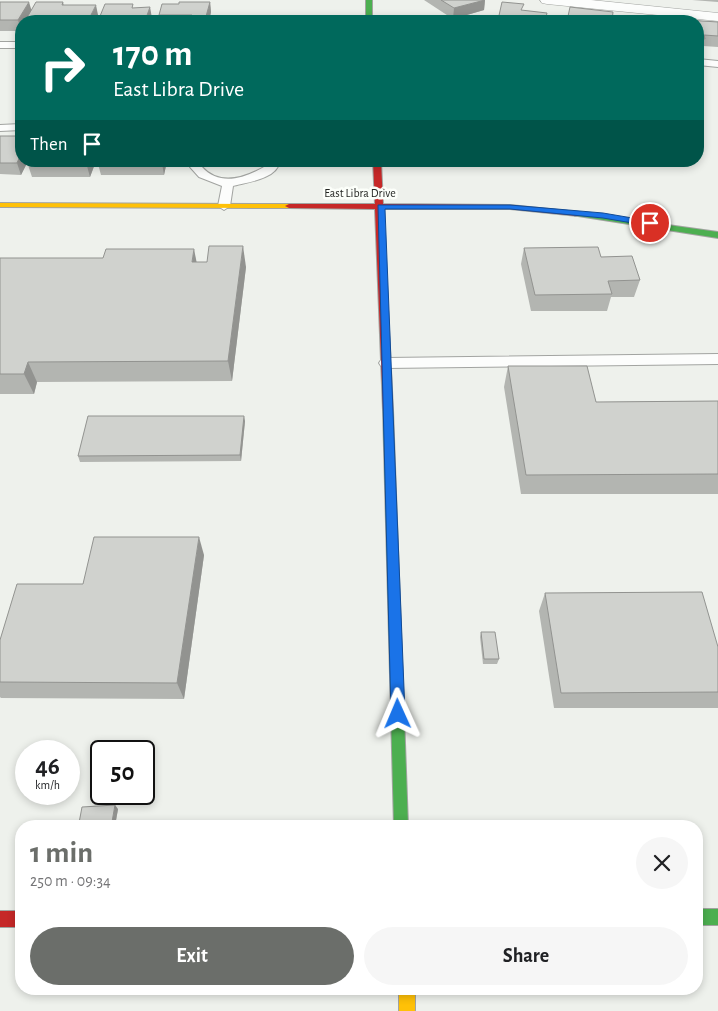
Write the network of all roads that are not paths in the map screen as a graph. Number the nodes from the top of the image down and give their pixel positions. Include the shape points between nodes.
1 (369, 0) edge
2 (547, 0) edge
3 (369, 15) edge
4 (698, 15) edge
5 (704, 16) edge
6 (718, 17) edge
7 (15, 45) edge
8 (0, 46) edge
9 (704, 63) edge
10 (718, 64) edge
11 (15, 127) edge
12 (0, 128) edge
13 (196, 167) edge
14 (272, 167) edge
15 (378, 167) edge
16 (228, 184) junction
17 (0, 205) edge
18 (224, 206) junction
19 (381, 207) junction
20 (718, 235) edge
21 (718, 359) edge
22 (386, 363) junction
23 (401, 820) edge
24 (718, 917) edge
25 (703, 918) edge
26 (0, 919) edge
27 (15, 919) edge
28 (407, 995) edge
29 (408, 1011) edge

1 - 3 main road
2 - 4 street
5 - 6 street
7 - 8 lane
9 - 10 lane
11 - 12 lane
13 - 16 lane via 203,175
14 - 16 lane via 256,177
15 - 19 main road
16 - 18 lane
17 - 18 main road, East Libra Drive
18 - 19 main road, East Libra Drive
19 - 20 main road, East Libra Drive via 510,207 610,217
19 - 22 main road
21 - 22 lane
22 - 23 main road
24 - 25 main road
26 - 27 main road
28 - 29 main road

